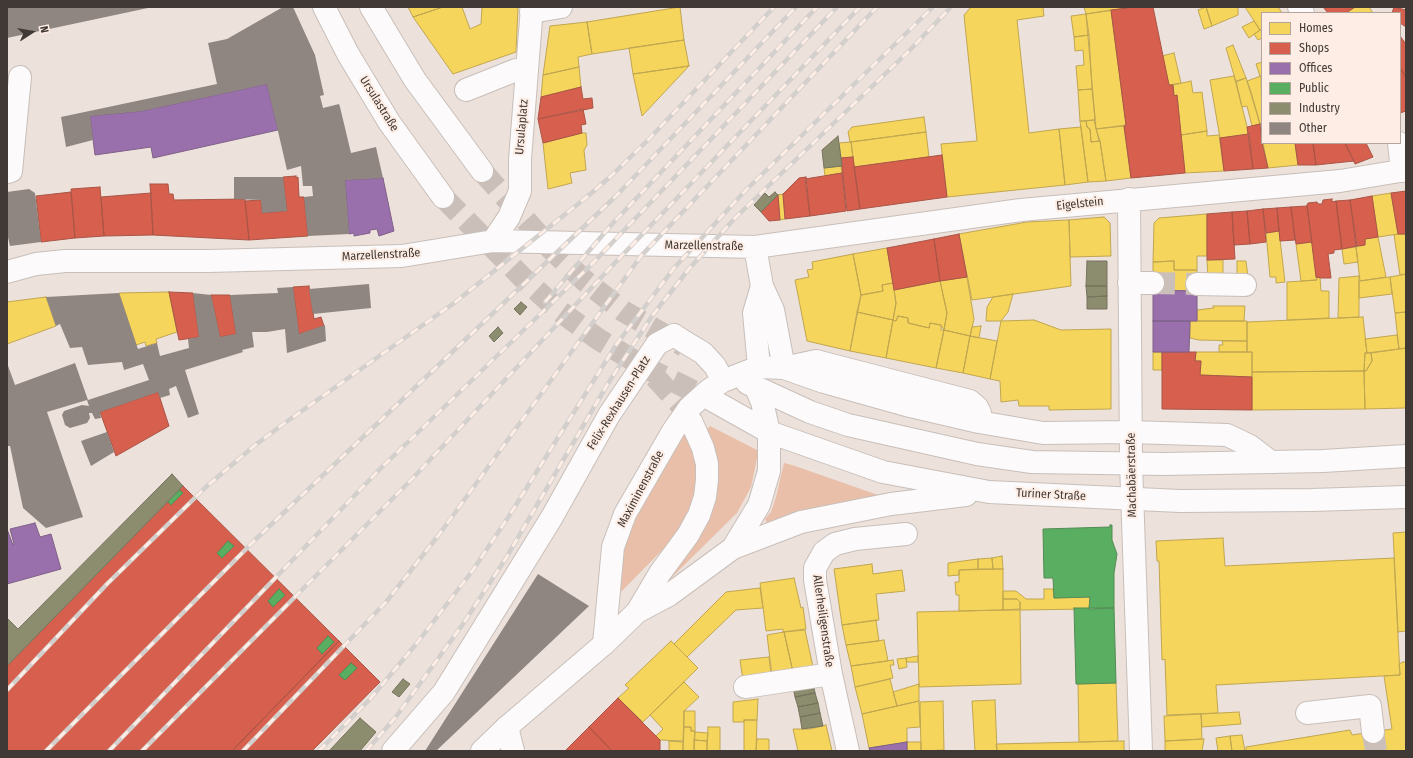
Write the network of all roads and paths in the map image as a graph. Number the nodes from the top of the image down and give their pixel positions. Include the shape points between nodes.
1 (324, 7) edge
2 (371, 7) edge
3 (561, 7) edge
4 (531, 10) edge
5 (527, 71) junction
6 (20, 77) dead end
7 (466, 90) dead end
8 (1399, 144) edge
9 (1404, 170) edge
10 (482, 171) tunnel mouth
11 (7, 172) edge
12 (443, 196) tunnel mouth
13 (1129, 199) junction
14 (492, 241) junction
15 (755, 247) junction
16 (7, 272) edge
17 (1130, 283) junction
18 (1153, 283) tunnel mouth
19 (1197, 284) tunnel mouth
20 (1245, 285) dead end
21 (762, 286) junction
22 (784, 368) junction
23 (754, 379) junction
24 (723, 381) junction
25 (712, 400) tunnel mouth
26 (691, 421) tunnel mouth
27 (769, 432) junction
28 (1130, 432) junction
29 (1406, 456) edge
30 (1272, 462) junction
31 (1131, 463) junction
32 (989, 492) junction
33 (1406, 497) edge
34 (1132, 498) junction
35 (906, 534) dead end
36 (733, 548) junction
37 (637, 612) junction
38 (604, 644) junction
39 (831, 674) junction
40 (745, 687) dead end
41 (1307, 713) dead end
42 (507, 726) junction
43 (1373, 732) tunnel mouth
44 (393, 751) edge
45 (482, 751) edge
46 (513, 751) edge
47 (848, 751) edge
48 (1141, 751) edge

1 - 12 street, Ursulastraße via 348,54 389,122
2 - 10 street via 415,80
3 - 4 street
4 - 5 street, Ursulaplatz
5 - 7 street via 516,70
5 - 14 street, Ursulaplatz via 520,190 509,217
6 - 11 street via 12,171
8 - 9 street
9 - 13 street, Eigelstein via 1340,181
13 - 15 street, Eigelstein via 1021,210
13 - 17 street, Machabäerstraße
14 - 15 street, Marzellenstraße
14 - 16 street, Marzellenstraße via 402,256 209,261 65,261 36,264
15 - 21 street
17 - 18 street
17 - 28 street, Machabäerstraße
19 - 20 street
21 - 22 street via 773,310
21 - 23 street via 754,313
22 - 23 street
22 - 28 street via 906,405 951,406 979,422 1043,433
23 - 24 street
23 - 27 street
23 - 31 street via 810,412 848,425 977,454 1032,462
24 - 38 street, Maximinenstraße via 689,408 625,514 612,553
24 - 44 street, Felix-Rexhausen-Platz via 715,366 703,353 683,340 674,335 657,344 609,415 552,517 444,692
25 - 27 street, Turiner Straße
26 - 37 street via 707,464 705,497 688,535 660,573
27 - 32 street, Turiner Straße via 883,472
27 - 36 street via 769,471 764,490 752,518
28 - 30 street via 1227,435 1250,446
28 - 31 street, Machabäerstraße
29 - 30 street
30 - 31 street
31 - 34 street, Machabäerstraße
32 - 34 street, Turiner Straße
32 - 36 street via 891,504 809,520
33 - 34 street, Turiner Straße via 1289,500
34 - 48 street, Machabäerstraße
35 - 39 street, Allerheiligenstraße via 855,539 835,544 824,552 818,562 815,580
36 - 37 street via 668,595
37 - 38 street
38 - 42 street
39 - 40 street
39 - 47 street, Allerheiligenstraße
41 - 43 street via 1370,706
42 - 45 street
42 - 46 street

